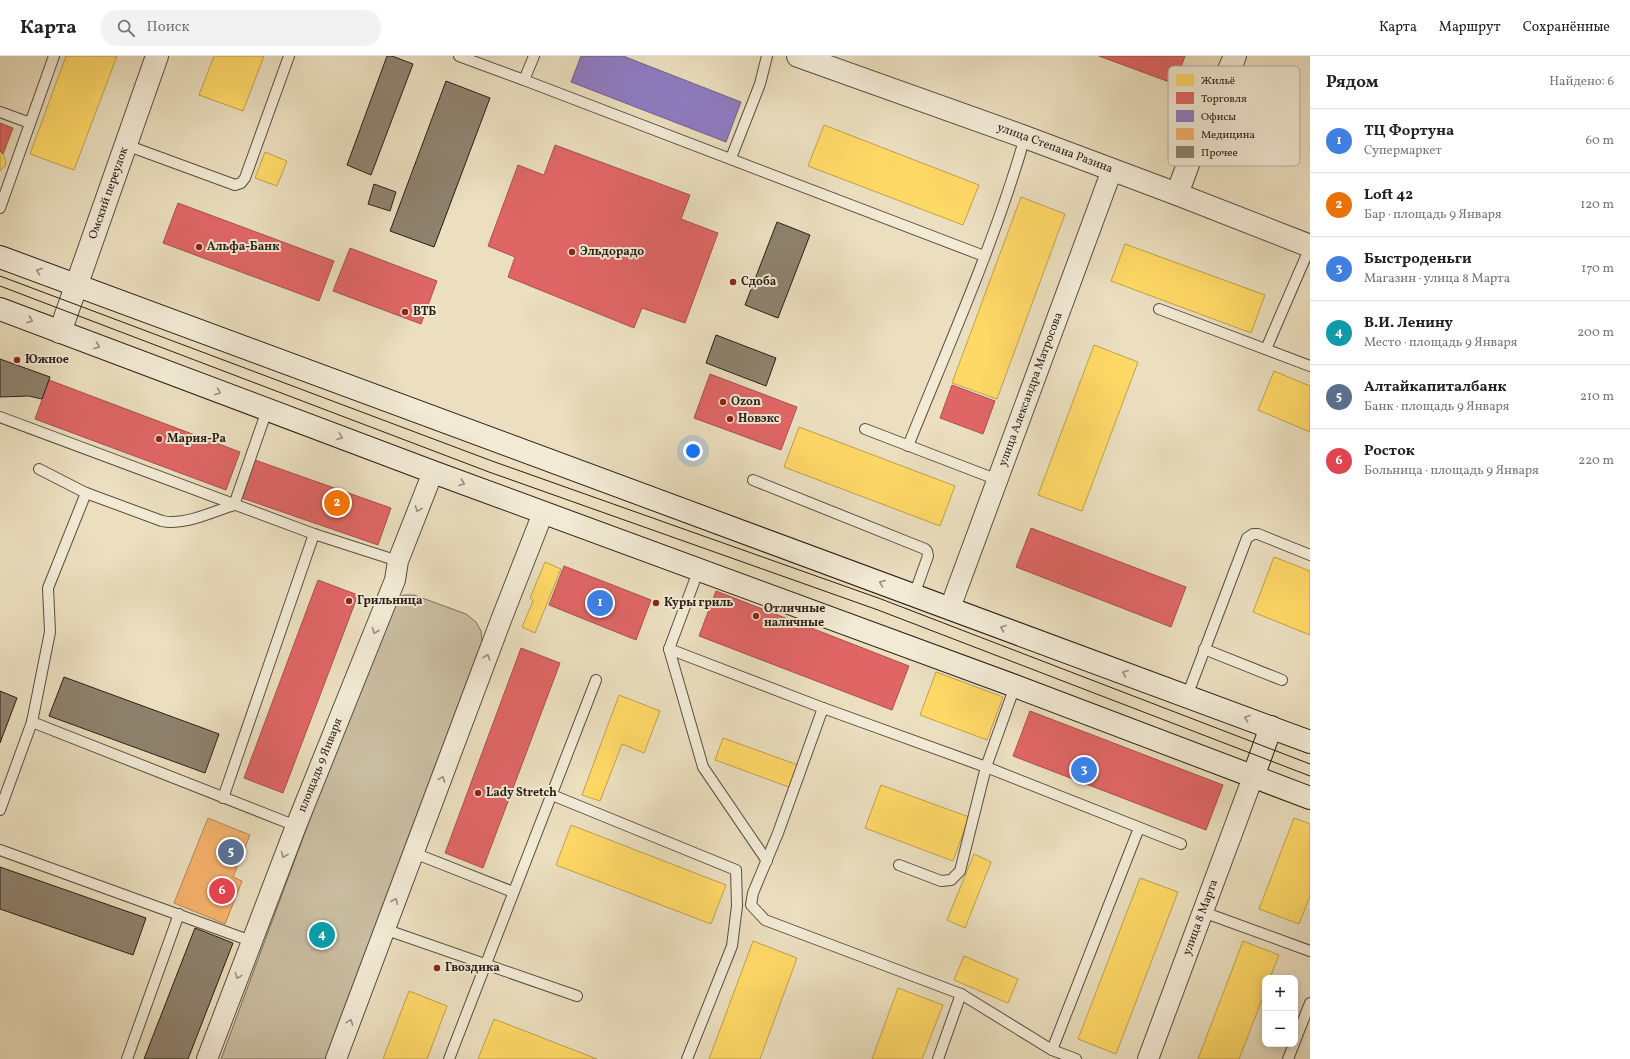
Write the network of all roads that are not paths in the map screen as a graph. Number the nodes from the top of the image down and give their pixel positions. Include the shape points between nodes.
1 (54, 56) edge
2 (157, 56) edge
3 (289, 56) edge
4 (459, 56) edge
5 (534, 56) edge
6 (767, 56) edge
7 (798, 56) edge
8 (1235, 56) edge
9 (1231, 66) edge
10 (524, 80) junction
11 (0, 112) edge
12 (30, 124) junction
13 (1024, 137) junction
14 (126, 145) junction
15 (730, 158) junction
16 (1187, 166) edge
17 (1112, 170) junction
18 (1177, 194) junction
19 (0, 208) edge
20 (1310, 246) edge
21 (984, 256) junction
22 (0, 257) edge
23 (76, 284) junction
24 (0, 309) edge
25 (1159, 309) dead end
26 (60, 332) junction
27 (1266, 349) junction
28 (1310, 366) edge
29 (267, 410) junction
30 (0, 417) edge
31 (864, 429) dead end
32 (908, 446) junction
33 (39, 469) dead end
34 (433, 472) junction
35 (753, 480) dead end
36 (998, 480) junction
37 (86, 493) junction
38 (234, 505) junction
39 (543, 513) junction
40 (314, 534) junction
41 (1310, 555) edge
42 (398, 560) junction
43 (698, 569) junction
44 (914, 595) junction
45 (950, 608) junction
46 (669, 649) junction
47 (1204, 649) junction
48 (596, 680) dead end
49 (1282, 680) dead end
50 (1015, 686) junction
51 (1187, 696) junction
52 (823, 708) junction
53 (32, 722) junction
54 (1271, 727) junction
55 (1310, 742) edge
56 (986, 767) junction
57 (1253, 777) junction
58 (552, 795) junction
59 (223, 798) junction
60 (1310, 798) edge
61 (0, 810) edge
62 (296, 826) junction
63 (1139, 828) junction
64 (1181, 844) dead end
65 (0, 850) edge
66 (414, 853) junction
67 (767, 861) junction
68 (899, 865) dead end
69 (513, 892) junction
70 (1203, 912) junction
71 (179, 914) junction
72 (384, 929) junction
73 (251, 941) junction
74 (1310, 951) edge
75 (486, 965) junction
76 (961, 994) junction
77 (577, 996) dead end
78 (1310, 1004) edge
79 (1298, 1034) edge
80 (1293, 1047) edge
81 (1052, 1050) junction
82 (126, 1059) edge
83 (207, 1059) edge
84 (336, 1059) edge
85 (449, 1059) edge
86 (687, 1059) edge
87 (938, 1059) edge
88 (1076, 1059) edge
89 (1148, 1059) edge
90 (1288, 1059) edge

1 - 12 lane
2 - 14 main road, Омский переулок
3 - 14 lane via 241,183 235,185
4 - 10 lane
5 - 10 lane
6 - 15 lane via 760,84
7 - 13 main road, улица Степана Разина
8 - 9 main road
10 - 15 lane
11 - 12 lane
12 - 19 lane
13 - 17 main road, улица Степана Разина
13 - 21 lane via 1013,177
14 - 23 main road, Омский переулок
15 - 21 lane
16 - 18 main road
17 - 18 main road, улица Степана Разина
17 - 36 street, улица Александра Матросова
18 - 20 main road, улица Степана Разина
20 - 27 lane
21 - 32 lane
23 -> 22 main road
23 - 26 main road, Омский переулок
44 -> 23 main road
24 -> 26 main road
25 - 27 lane
26 -> 29 main road
27 - 28 lane
29 -> 34 main road
29 - 38 lane
30 - 38 lane
31 - 32 lane
32 - 36 lane
33 - 37 lane
34 -> 39 main road
34 -> 42 street, площадь 9 Января
35 - 44 lane via 925,548 928,556
36 - 45 street, улица Александра Матросова
37 - 38 lane via 171,523 182,522
37 - 53 lane via 48,588 50,632
38 - 40 lane
39 - 43 main road
66 -> 39 street
40 - 42 lane
40 - 59 lane
41 - 47 lane via 1258,534 1250,536 1245,541
42 -> 62 street, площадь 9 Января via 396,580
43 - 46 lane
43 - 50 main road
44 - 45 main road
51 -> 45 main road
46 - 52 lane
46 - 67 lane via 703,766
47 - 49 lane
47 - 51 lane
48 - 58 lane
50 - 56 lane
50 - 57 main road
54 -> 51 main road
52 - 56 lane
52 - 67 lane
53 - 59 lane
53 - 61 lane
54 - 55 main road
54 - 57 main road
56 - 63 lane
56 - 68 lane via 960,871 956,877 941,881
57 - 60 main road
57 - 70 street, улица 8 Марта
58 - 69 lane
58 - 86 lane via 736,870 737,906 732,946
59 - 62 lane
62 -> 73 street, площадь 9 Января
63 - 64 lane
63 - 81 lane
65 - 71 lane
66 - 69 lane
72 -> 66 street
67 - 76 lane via 751,904 765,920
69 - 75 lane
70 - 74 lane
70 - 89 street, улица 8 Марта
71 - 73 lane
71 - 82 lane
72 - 75 lane
84 -> 72 street
73 -> 83 street, площадь 9 Января
75 - 77 lane
75 - 85 lane
76 - 81 lane
76 - 87 lane
78 - 79 lane
80 - 90 lane
81 - 88 lane

